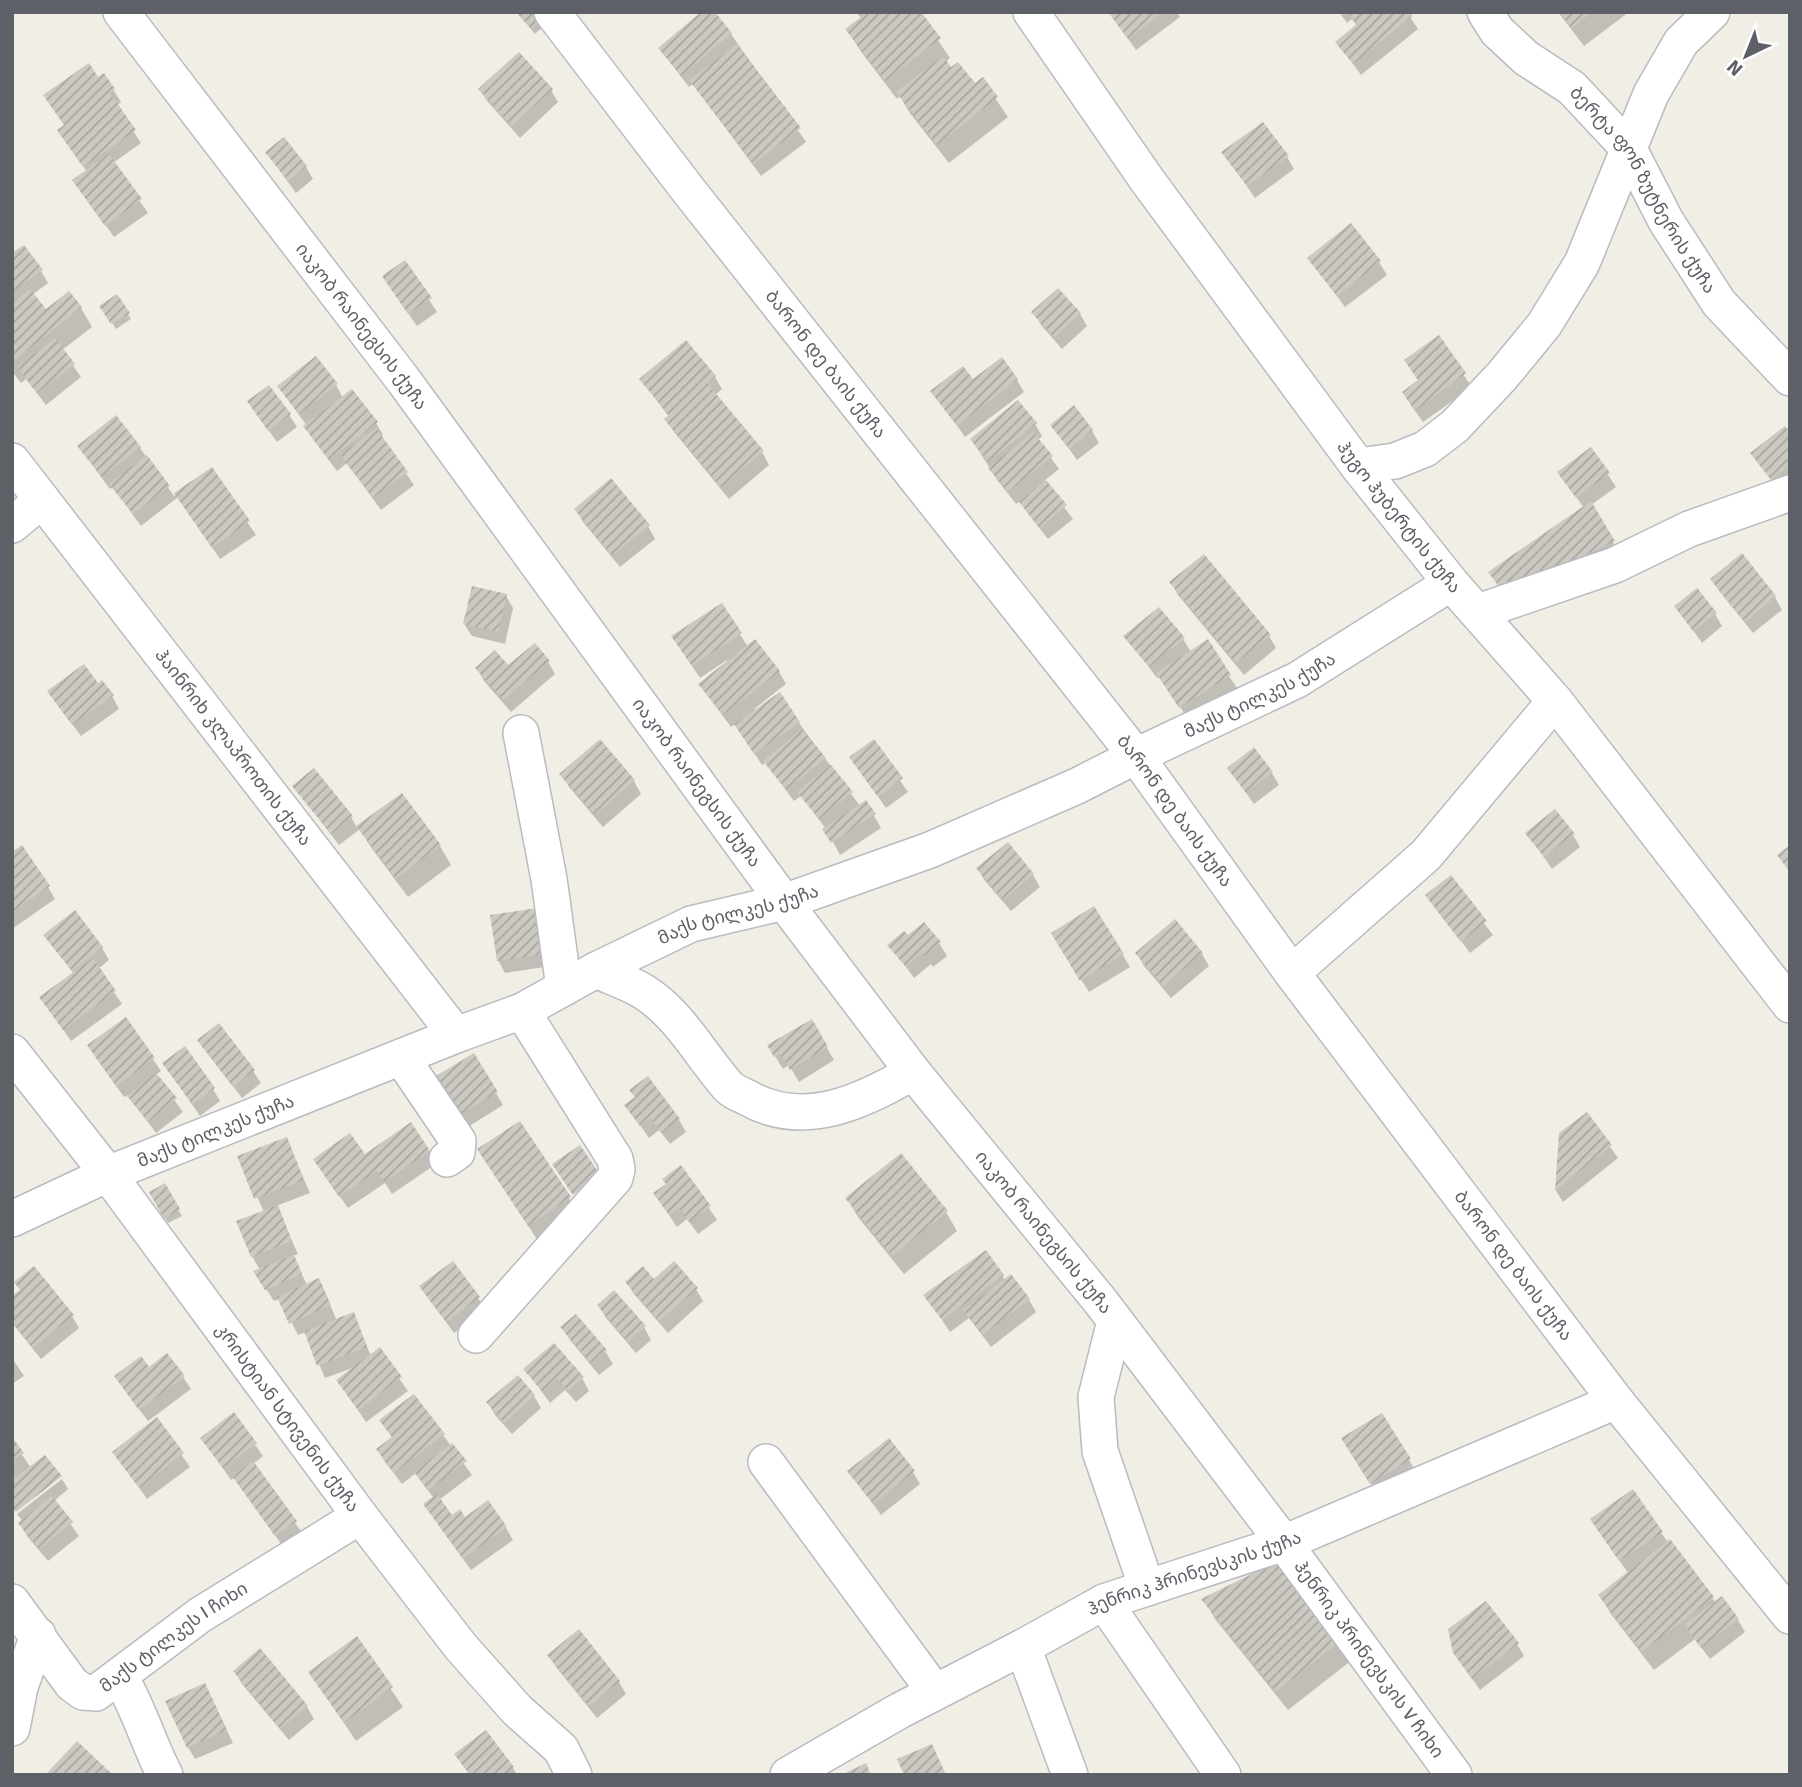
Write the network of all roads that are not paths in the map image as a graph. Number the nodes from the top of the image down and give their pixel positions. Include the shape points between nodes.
1 (121, 12) edge
2 (552, 12) edge
3 (1031, 12) edge
4 (1485, 12) edge
5 (1712, 12) edge
6 (1629, 149) junction
7 (1790, 378) edge
8 (12, 461) edge
9 (1358, 466) junction
10 (1790, 493) edge
11 (42, 500) junction
12 (12, 525) edge
13 (1451, 583) junction
14 (1478, 611) junction
15 (1555, 701) junction
16 (521, 733) dead end
17 (1136, 756) junction
18 (784, 902) junction
19 (596, 970) junction
20 (1292, 973) junction
21 (564, 988) junction
22 (1790, 1004) edge
23 (522, 1011) junction
24 (456, 1035) junction
25 (12, 1052) edge
26 (401, 1057) junction
27 (913, 1072) junction
28 (447, 1159) dead end
29 (108, 1174) junction
30 (12, 1219) edge
31 (1115, 1321) junction
32 (476, 1335) dead end
33 (1616, 1401) junction
34 (766, 1462) dead end
35 (360, 1517) junction
36 (1284, 1543) junction
37 (1147, 1588) junction
38 (12, 1602) edge
39 (1104, 1602) junction
40 (1790, 1616) edge
41 (38, 1635) junction
42 (1023, 1647) junction
43 (120, 1677) junction
44 (935, 1692) junction
45 (12, 1728) edge
46 (165, 1775) edge
47 (574, 1775) edge
48 (788, 1775) edge
49 (1070, 1775) edge
50 (1223, 1775) edge
51 (1454, 1775) edge

1 - 18 street, იაკობ რაინეგსის ქუჩა via 404,381
2 - 17 street, ბარონ დე ბაის ქუჩა
3 - 9 street, ჰუგო ჰუბერტის ქუჩა via 1147,180
4 - 6 street, ბერტა ფონ ზუტნერის ქუჩა via 1497,31 1526,58 1572,88
5 - 6 street via 1681,42 1651,94
6 - 7 street, ბერტა ფონ ზუტნერის ქუჩა via 1666,221 1719,303
6 - 9 street via 1582,263 1544,325 1502,376 1455,426 1425,449 1395,461
8 - 11 street, ჰაინრიხ კლაპროთის ქუჩა
9 - 13 street, ჰუგო ჰუბერტის ქუჩა
10 - 14 street via 1689,529 1615,565
11 - 12 street
11 - 24 street, ჰაინრიხ კლაპროთის ქუჩა
13 - 14 street, ჰუგო ჰუბერტის ქუჩა
13 - 17 street, მაქს ტილკეს ქუჩა via 1297,680
14 - 15 street, ჰუგო ჰუბერტის ქუჩა
15 - 20 street via 1426,855
15 - 22 street, ჰუგო ჰუბერტის ქუჩა
16 - 21 street
17 - 18 street, მაქს ტილკეს ქუჩა via 930,850
17 - 20 street, ბარონ დე ბაის ქუჩა
18 - 19 street, მაქს ტილკეს ქუჩა via 691,924
18 - 27 street, იაკობ რაინეგსის ქუჩა
19 - 21 street, მაქს ტილკეს ქუჩა
19 - 27 street via 645,992 674,1018 728,1087 758,1105 789,1111 839,1108
20 - 33 street, ბარონ დე ბაის ქუჩა
21 - 23 street, მაქს ტილკეს ქუჩა
23 - 24 street, მაქს ტილკეს ქუჩა
23 - 32 street via 617,1169 615,1178
24 - 26 street, მაქს ტილკეს ქუჩა
25 - 29 street, კრისტიან სტივენის ქუჩა
26 - 28 street via 458,1141 457,1152
26 - 29 street, მაქს ტილკეს ქუჩა
27 - 31 street, იაკობ რაინეგსის ქუჩა
29 - 30 street, მაქს ტილკეს ქუჩა
29 - 35 street, კრისტიან სტივენის ქუჩა
31 - 36 street, იაკობ რაინეგსის ქუჩა
31 - 37 street via 1096,1397 1100,1451
33 - 36 street, ჰენრიკ ჰრინევსკის ქუჩა
33 - 40 street, ბარონ დე ბაის ქუჩა
34 - 44 street
35 - 43 street, მაქს ტილკეს I ჩიხი via 200,1615
35 - 47 street, კრისტიან სტივენის ქუჩა via 461,1647 516,1710 561,1749
36 - 37 street, ჰენრიკ ჰრინევსკის ქუჩა
36 - 51 street, ჰენრიკ პრინევსკის V ჩიხი
37 - 39 street, ჰენრიკ ჰრინევსკის ქუჩა
38 - 41 street, მაქს ტილკეს I ჩიხი
39 - 42 street, ჰენრიკ ჰრინევსკის ქუჩა
39 - 50 street
41 - 43 street, მაქს ტილკეს I ჩიხი via 72,1684 83,1692 96,1693
41 - 45 street
42 - 44 street, ჰენრიკ ჰრინევსკის ქუჩა
42 - 49 street
43 - 46 street
44 - 48 street, ჰენრიკ ჰრინევსკის ქუჩა

